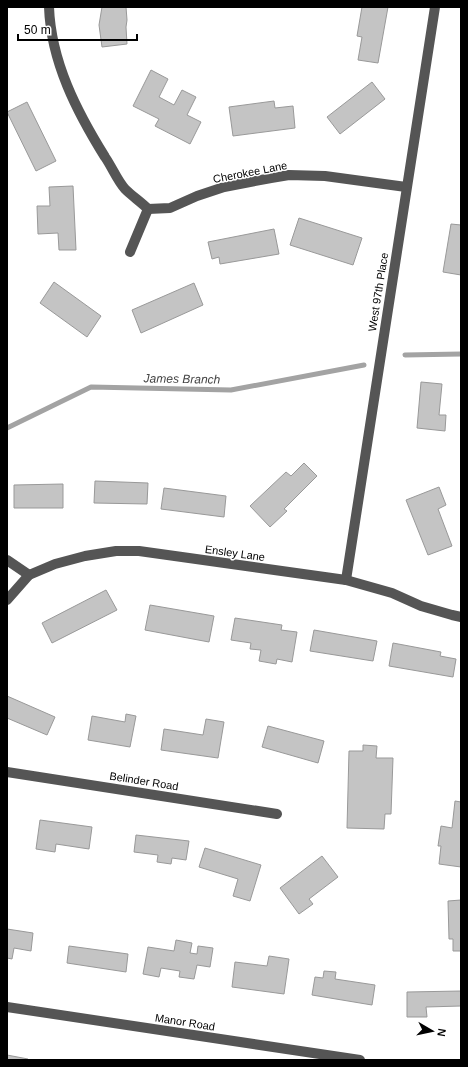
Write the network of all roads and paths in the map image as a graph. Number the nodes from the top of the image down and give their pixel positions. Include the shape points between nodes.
1 (48, 7) edge
2 (435, 7) edge
3 (406, 187) junction
4 (148, 209) junction
5 (130, 252) dead end
6 (7, 560) edge
7 (30, 575) junction
8 (346, 580) junction
9 (7, 600) edge
10 (461, 617) edge
11 (7, 772) edge
12 (277, 814) dead end
13 (7, 1007) edge
14 (360, 1060) edge

1 - 4 street via 57,54 66,84 79,113 125,188
2 - 3 street, West 97th Place
3 - 4 street, Cherokee Lane via 325,176 289,176 224,187 170,208
3 - 8 street, West 97th Place
4 - 5 street
6 - 7 street
7 - 8 street, Ensley Lane via 55,564 85,556 116,551 138,551
7 - 9 street
8 - 10 street, Ensley Lane
11 - 12 street, Belinder Road
13 - 14 street, Manor Road

